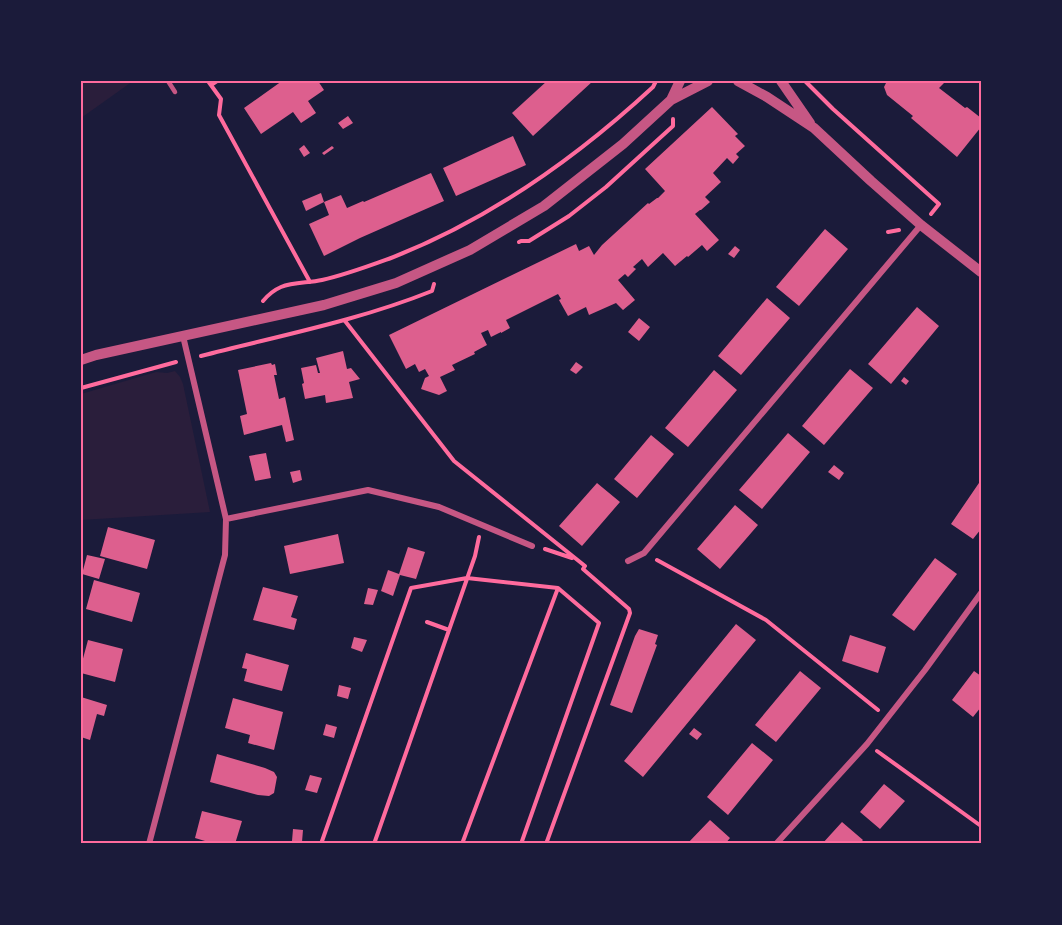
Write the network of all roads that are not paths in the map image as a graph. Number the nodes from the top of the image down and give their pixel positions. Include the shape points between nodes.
1 (168, 81) edge
2 (680, 81) edge
3 (708, 81) edge
4 (738, 81) edge
5 (781, 81) edge
6 (175, 92) dead end
7 (671, 100) junction
8 (814, 128) junction
9 (921, 225) junction
10 (981, 272) edge
11 (183, 336) junction
12 (81, 360) edge
13 (226, 519) junction
14 (532, 546) road end
15 (628, 561) dead end
16 (981, 593) edge
17 (149, 844) edge
18 (776, 844) edge

1 - 6 lane
2 - 7 street
3 - 7 street
4 - 8 street
5 - 8 street
7 - 11 street via 623,144 544,206 470,250 396,283 346,299
8 - 9 street
9 - 10 street
9 - 15 street via 644,553
11 - 12 street
11 - 13 street
13 - 14 street via 368,490 439,507
13 - 17 street via 225,555
16 - 18 street via 867,744

